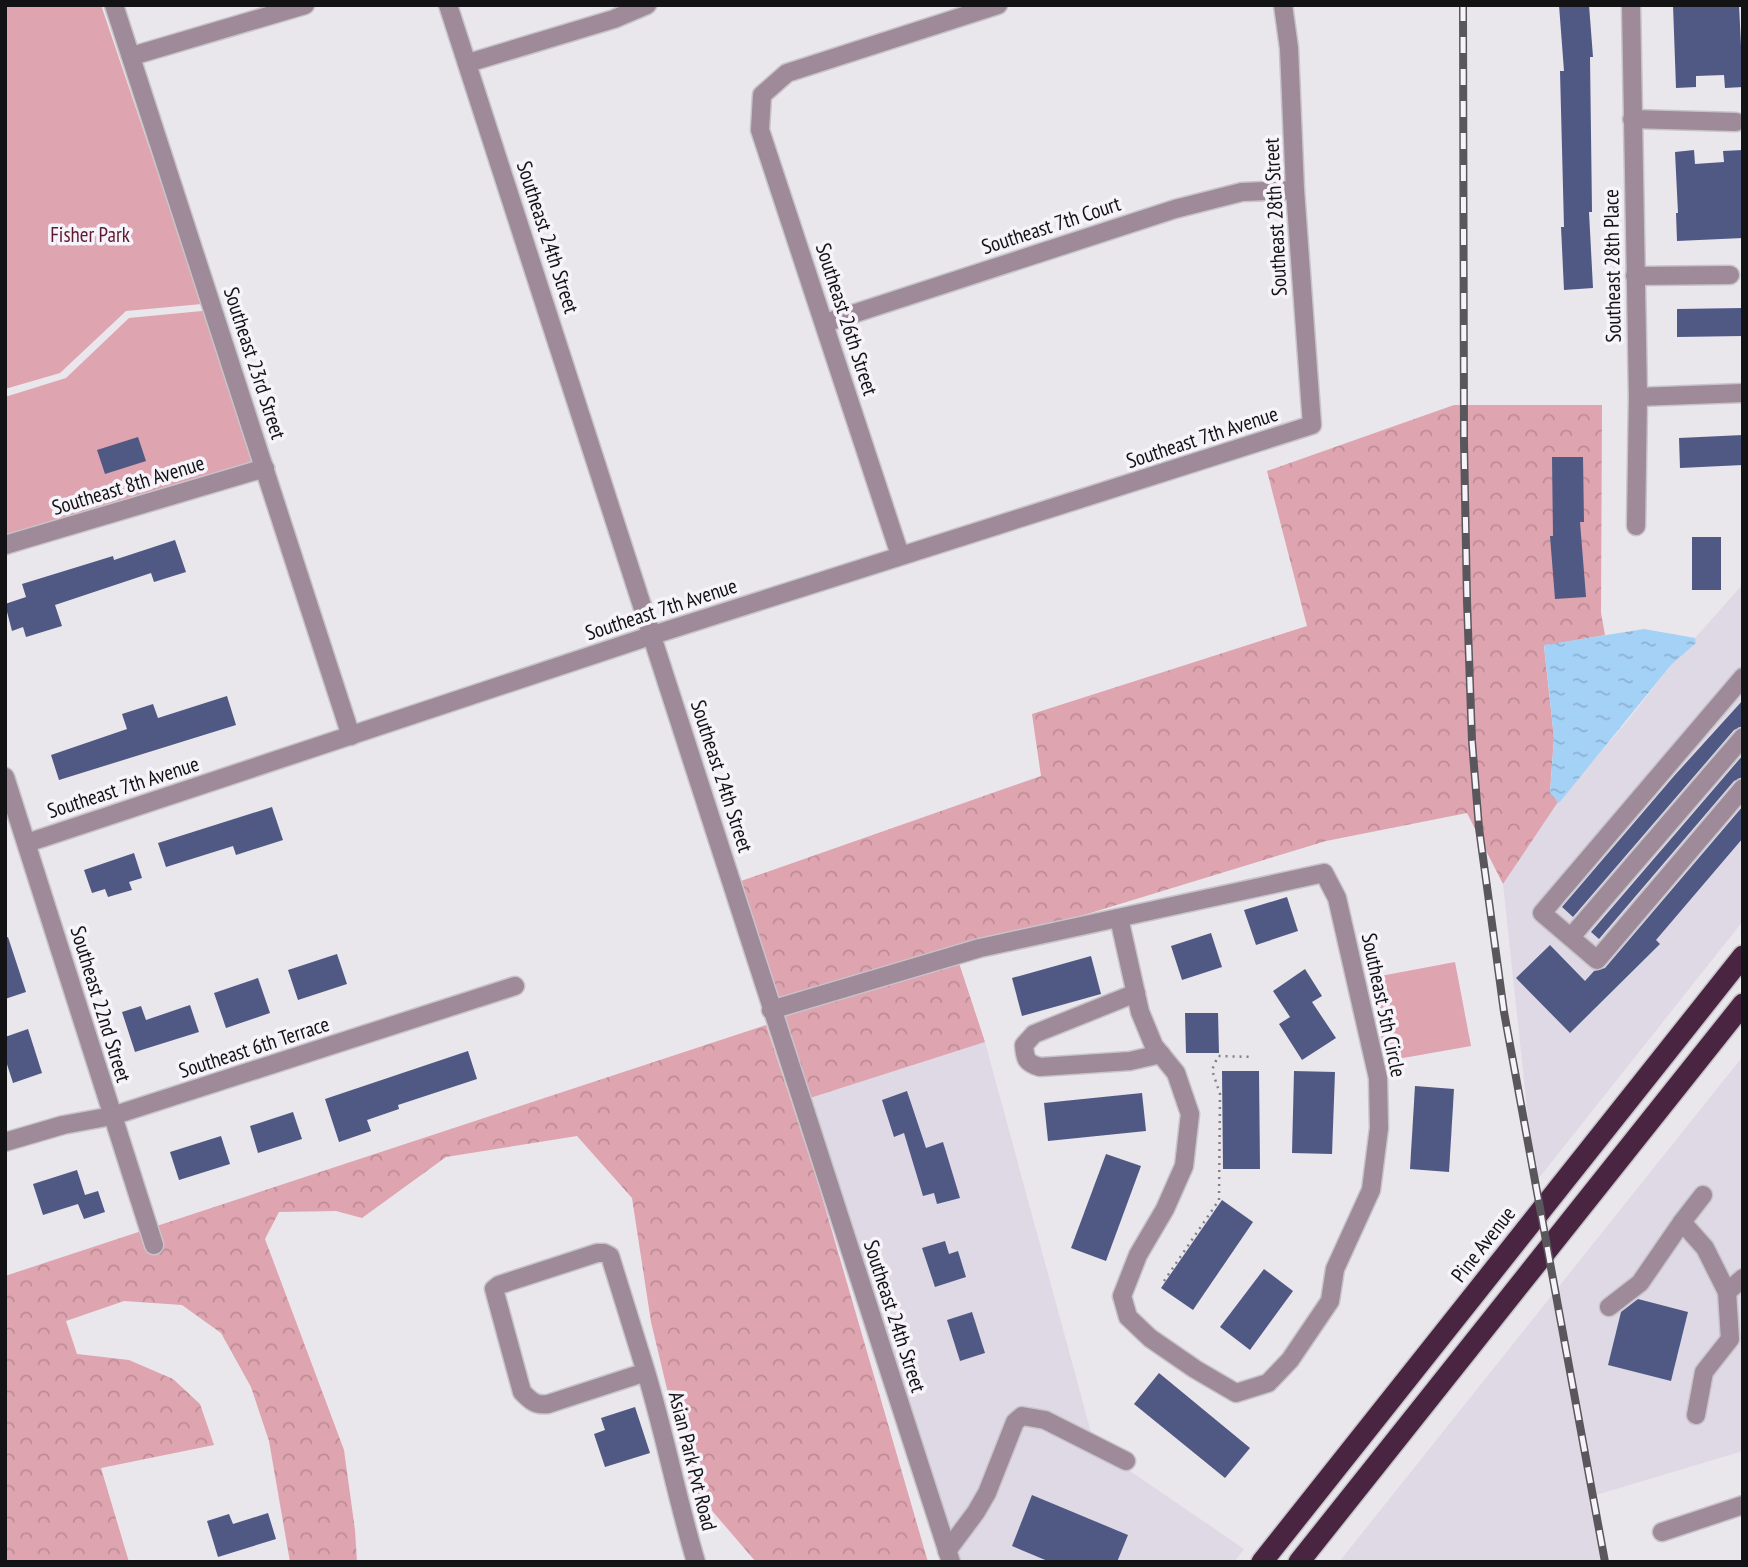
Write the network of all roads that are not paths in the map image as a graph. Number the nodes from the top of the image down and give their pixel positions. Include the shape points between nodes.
1 (114, 5) edge
2 (305, 5) edge
3 (448, 5) edge
4 (647, 5) edge
5 (998, 5) edge
6 (1283, 5) edge
7 (1631, 5) edge
8 (132, 56) junction
9 (468, 63) junction
10 (1632, 119) junction
11 (1736, 122) dead end
12 (1294, 190) junction
13 (1730, 275) dead end
14 (1635, 276) junction
15 (825, 323) junction
16 (1743, 393) edge
17 (1638, 397) junction
18 (1312, 425) joint
19 (265, 468) junction
20 (1636, 526) dead end
21 (5, 545) edge
22 (900, 555) junction
23 (653, 635) junction
24 (1743, 677) edge
25 (351, 736) junction
26 (1743, 737) edge
27 (7, 788) edge
28 (1743, 788) edge
29 (27, 843) junction
30 (1119, 918) junction
31 (1571, 937) junction
32 (1743, 956) edge
33 (514, 986) dead end
34 (1136, 993) junction
35 (1743, 1004) edge
36 (771, 1010) junction
37 (1161, 1054) junction
38 (113, 1116) junction
39 (5, 1142) edge
40 (1703, 1195) dead end
41 (1682, 1222) junction
42 (154, 1245) dead end
43 (1743, 1279) edge
44 (1727, 1292) junction
45 (1609, 1307) dead end
46 (1736, 1337) edge
47 (646, 1372) junction
48 (1696, 1415) dead end
49 (1126, 1461) dead end
50 (1743, 1505) edge
51 (1662, 1532) dead end
52 (949, 1556) edge
53 (696, 1562) edge
54 (1262, 1562) edge
55 (1299, 1562) edge

1 - 8 street, Southeast 23rd Street
2 - 8 street
3 - 9 street, Southeast 24th Street
4 - 9 street
5 - 15 street, Southeast 26th Street via 787,73 762,95 760,130
6 - 12 street, Southeast 28th Street
7 - 10 street, Southeast 28th Place
8 - 19 street, Southeast 23rd Street
9 - 23 street, Southeast 24th Street
10 - 11 street
10 - 14 street, Southeast 28th Place
12 - 15 street, Southeast 7th Court via 1242,192 1175,209
12 - 18 street, Southeast 28th Street
13 - 14 street
14 - 17 street, Southeast 28th Place
15 - 22 street, Southeast 26th Street
16 - 17 street
17 - 20 street, Southeast 28th Place
18 - 22 street, Southeast 7th Avenue
19 - 21 street, Southeast 8th Avenue
19 - 25 street, Southeast 23rd Street
22 - 23 street, Southeast 7th Avenue
23 - 25 street, Southeast 7th Avenue
23 - 36 street, Southeast 24th Street
24 - 31 street via 1542,913
25 - 29 street, Southeast 7th Avenue
26 - 31 street
27 - 29 street, Southeast 22nd Street
28 - 31 street via 1597,960
29 - 38 street, Southeast 22nd Street
30 - 34 street, Southeast 5th Circle
30 - 36 street, Southeast 5th Circle via 980,948
30 - 37 street, Southeast 5th Circle via 1324,873 1340,910 1378,1078 1379,1128 1371,1190 1335,1269 1330,1301 1290,1360 1268,1383 1236,1393 1150,1338 1128,1317 1122,1296 1184,1166 1190,1114 1176,1073
32 - 54 highway, Pine Avenue
33 - 38 street, Southeast 6th Terrace
34 - 37 street, Southeast 5th Circle via 1140,1012
34 - 37 street via 1034,1034 1024,1045 1025,1058 1040,1067 1130,1061
35 - 55 highway
36 - 52 street, Southeast 24th Street
38 - 39 street, Southeast 6th Terrace
38 - 42 street, Southeast 22nd Street
40 - 41 street
41 - 44 street via 1705,1248
41 - 45 street via 1640,1283
43 - 44 street
44 - 46 street
46 - 48 street via 1704,1373
47 - 47 street, Asian Park Pvt Road via 548,1404 531,1402 522,1392 494,1289 597,1253 610,1256
47 - 53 street, Asian Park Pvt Road
49 - 52 street via 1045,1420 1022,1416 1014,1422 982,1502
50 - 51 street

